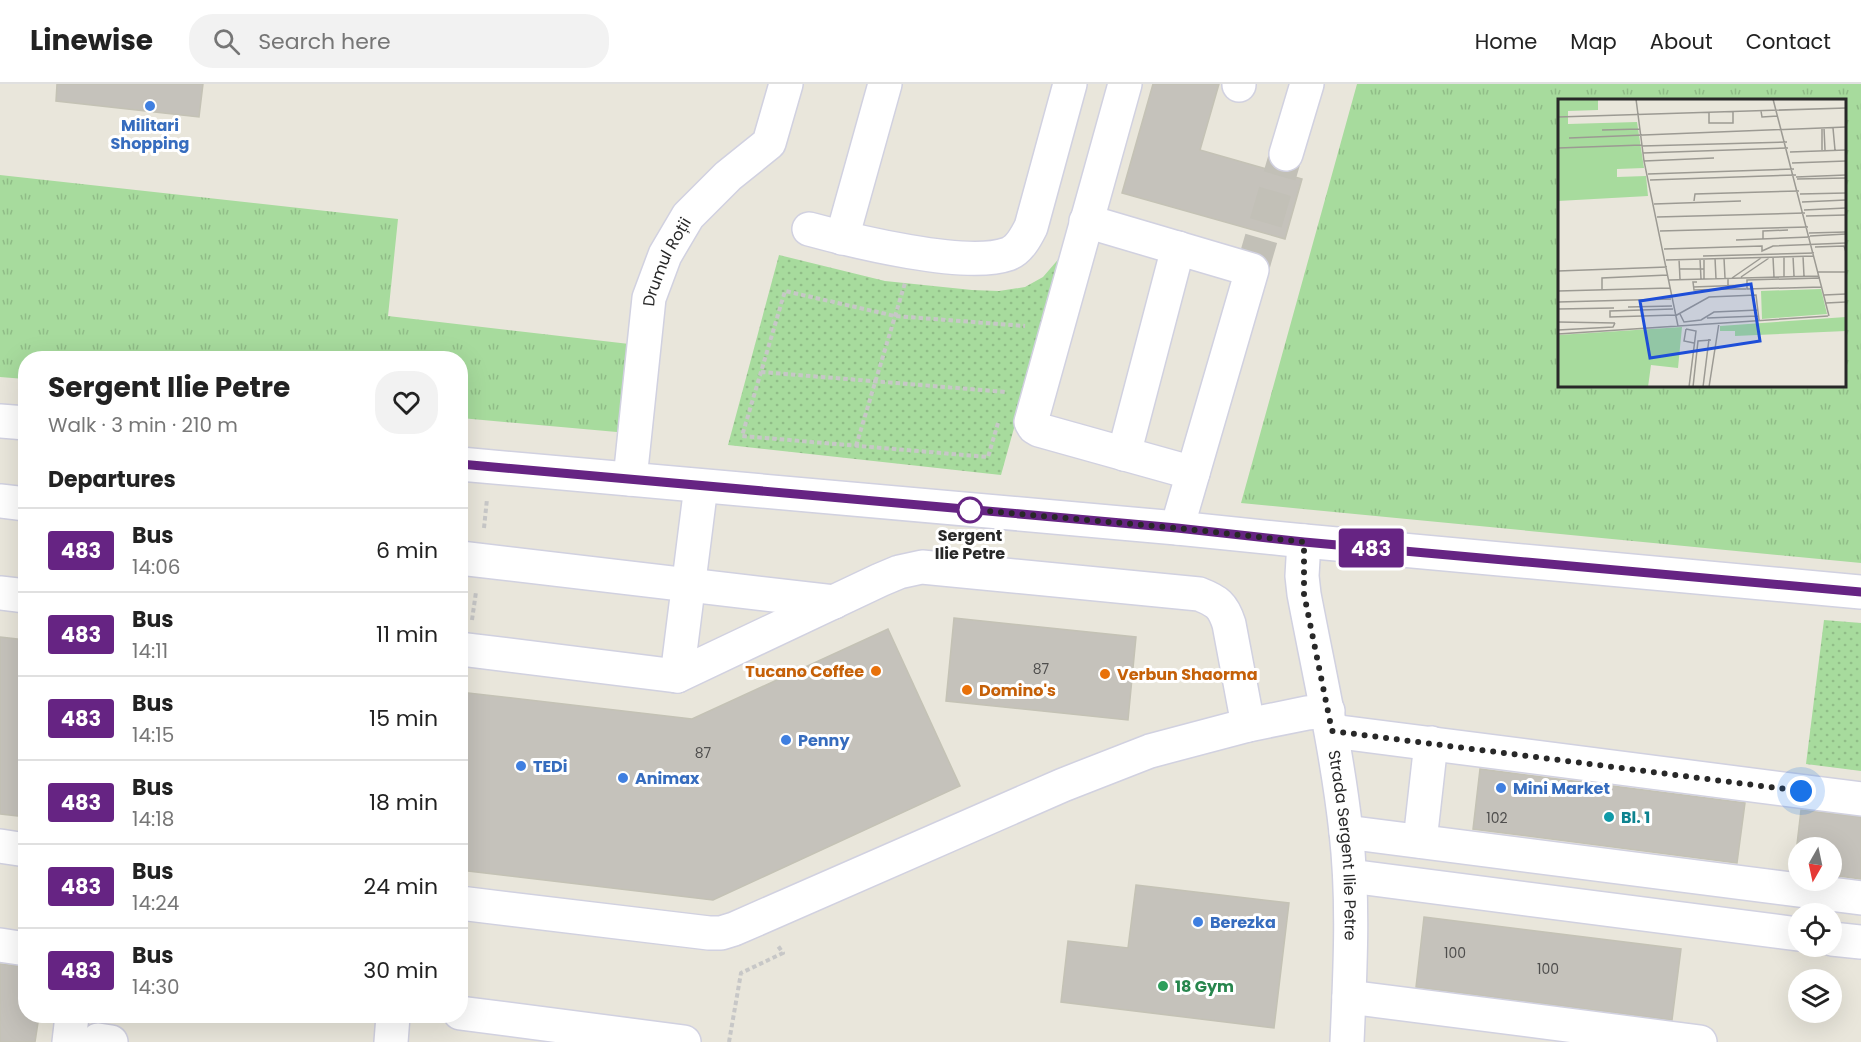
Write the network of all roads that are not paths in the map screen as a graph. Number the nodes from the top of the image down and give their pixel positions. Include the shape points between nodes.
1 (786, 84) edge
2 (885, 84) edge
3 (1070, 84) edge
4 (1125, 84) edge
5 (1307, 84) edge
6 (1286, 154) tunnel mouth
7 (1086, 221) junction
8 (808, 229) dead end
9 (842, 238) junction
10 (1178, 248) junction
11 (0, 421) edge
12 (18, 422) edge
13 (1124, 454) junction
14 (468, 465) edge
15 (1193, 473) junction
16 (630, 479) junction
17 (701, 486) junction
18 (0, 501) edge
19 (18, 503) edge
20 (1177, 528) junction
21 (1304, 542) junction
22 (468, 559) edge
23 (688, 586) junction
24 (1861, 592) edge
25 (0, 593) edge
26 (18, 595) edge
27 (834, 602) junction
28 (468, 650) edge
29 (677, 676) junction
30 (1330, 721) junction
31 (1248, 725) junction
32 (1431, 743) junction
33 (1861, 799) edge
34 (1346, 832) junction
35 (1420, 842) junction
36 (0, 846) edge
37 (18, 848) edge
38 (1350, 876) junction
39 (1861, 898) edge
40 (468, 904) edge
41 (1788, 933) edge
42 (1842, 940) edge
43 (1861, 942) edge
44 (0, 945) edge
45 (18, 948) edge
46 (1349, 997) junction
47 (468, 1014) edge
48 (78, 1023) edge
49 (392, 1023) edge
50 (93, 1041) edge
51 (391, 1042) edge
52 (684, 1042) edge
53 (1347, 1042) edge
54 (1700, 1042) edge

1 - 16 street, Drumul Roții via 769,143 688,216 665,255 649,298
2 - 9 street
3 - 9 street via 1031,227 1010,254 956,258
4 - 7 street
5 - 6 street
7 - 10 street
7 - 13 street via 1031,422 1038,430
8 - 9 street
10 - 13 street
10 - 15 street via 1252,270
11 - 12 street
13 - 15 street
14 - 16 street
15 - 20 street
16 - 17 street
17 - 20 street
17 - 23 street
18 - 19 street
20 - 21 street
21 - 24 street
21 - 30 street, Strada Sergent Ilie Petre via 1304,594
22 - 23 street
23 - 27 street
23 - 29 street
25 - 26 street
27 - 29 street
27 - 31 street via 899,572 922,567 1199,594 1214,599 1225,610
28 - 29 street
30 - 31 street via 1307,713
30 - 32 street
30 - 34 street, Strada Sergent Ilie Petre
31 - 40 street via 1150,751 1063,785 721,933
32 - 33 street
32 - 35 street
34 - 35 street
34 - 38 street, Strada Sergent Ilie Petre
35 - 39 street
36 - 37 street
38 - 41 street
38 - 46 street, Strada Sergent Ilie Petre
42 - 43 street
44 - 45 street
46 - 53 street, Strada Sergent Ilie Petre
46 - 54 street
47 - 52 street
48 - 50 street
49 - 51 street

